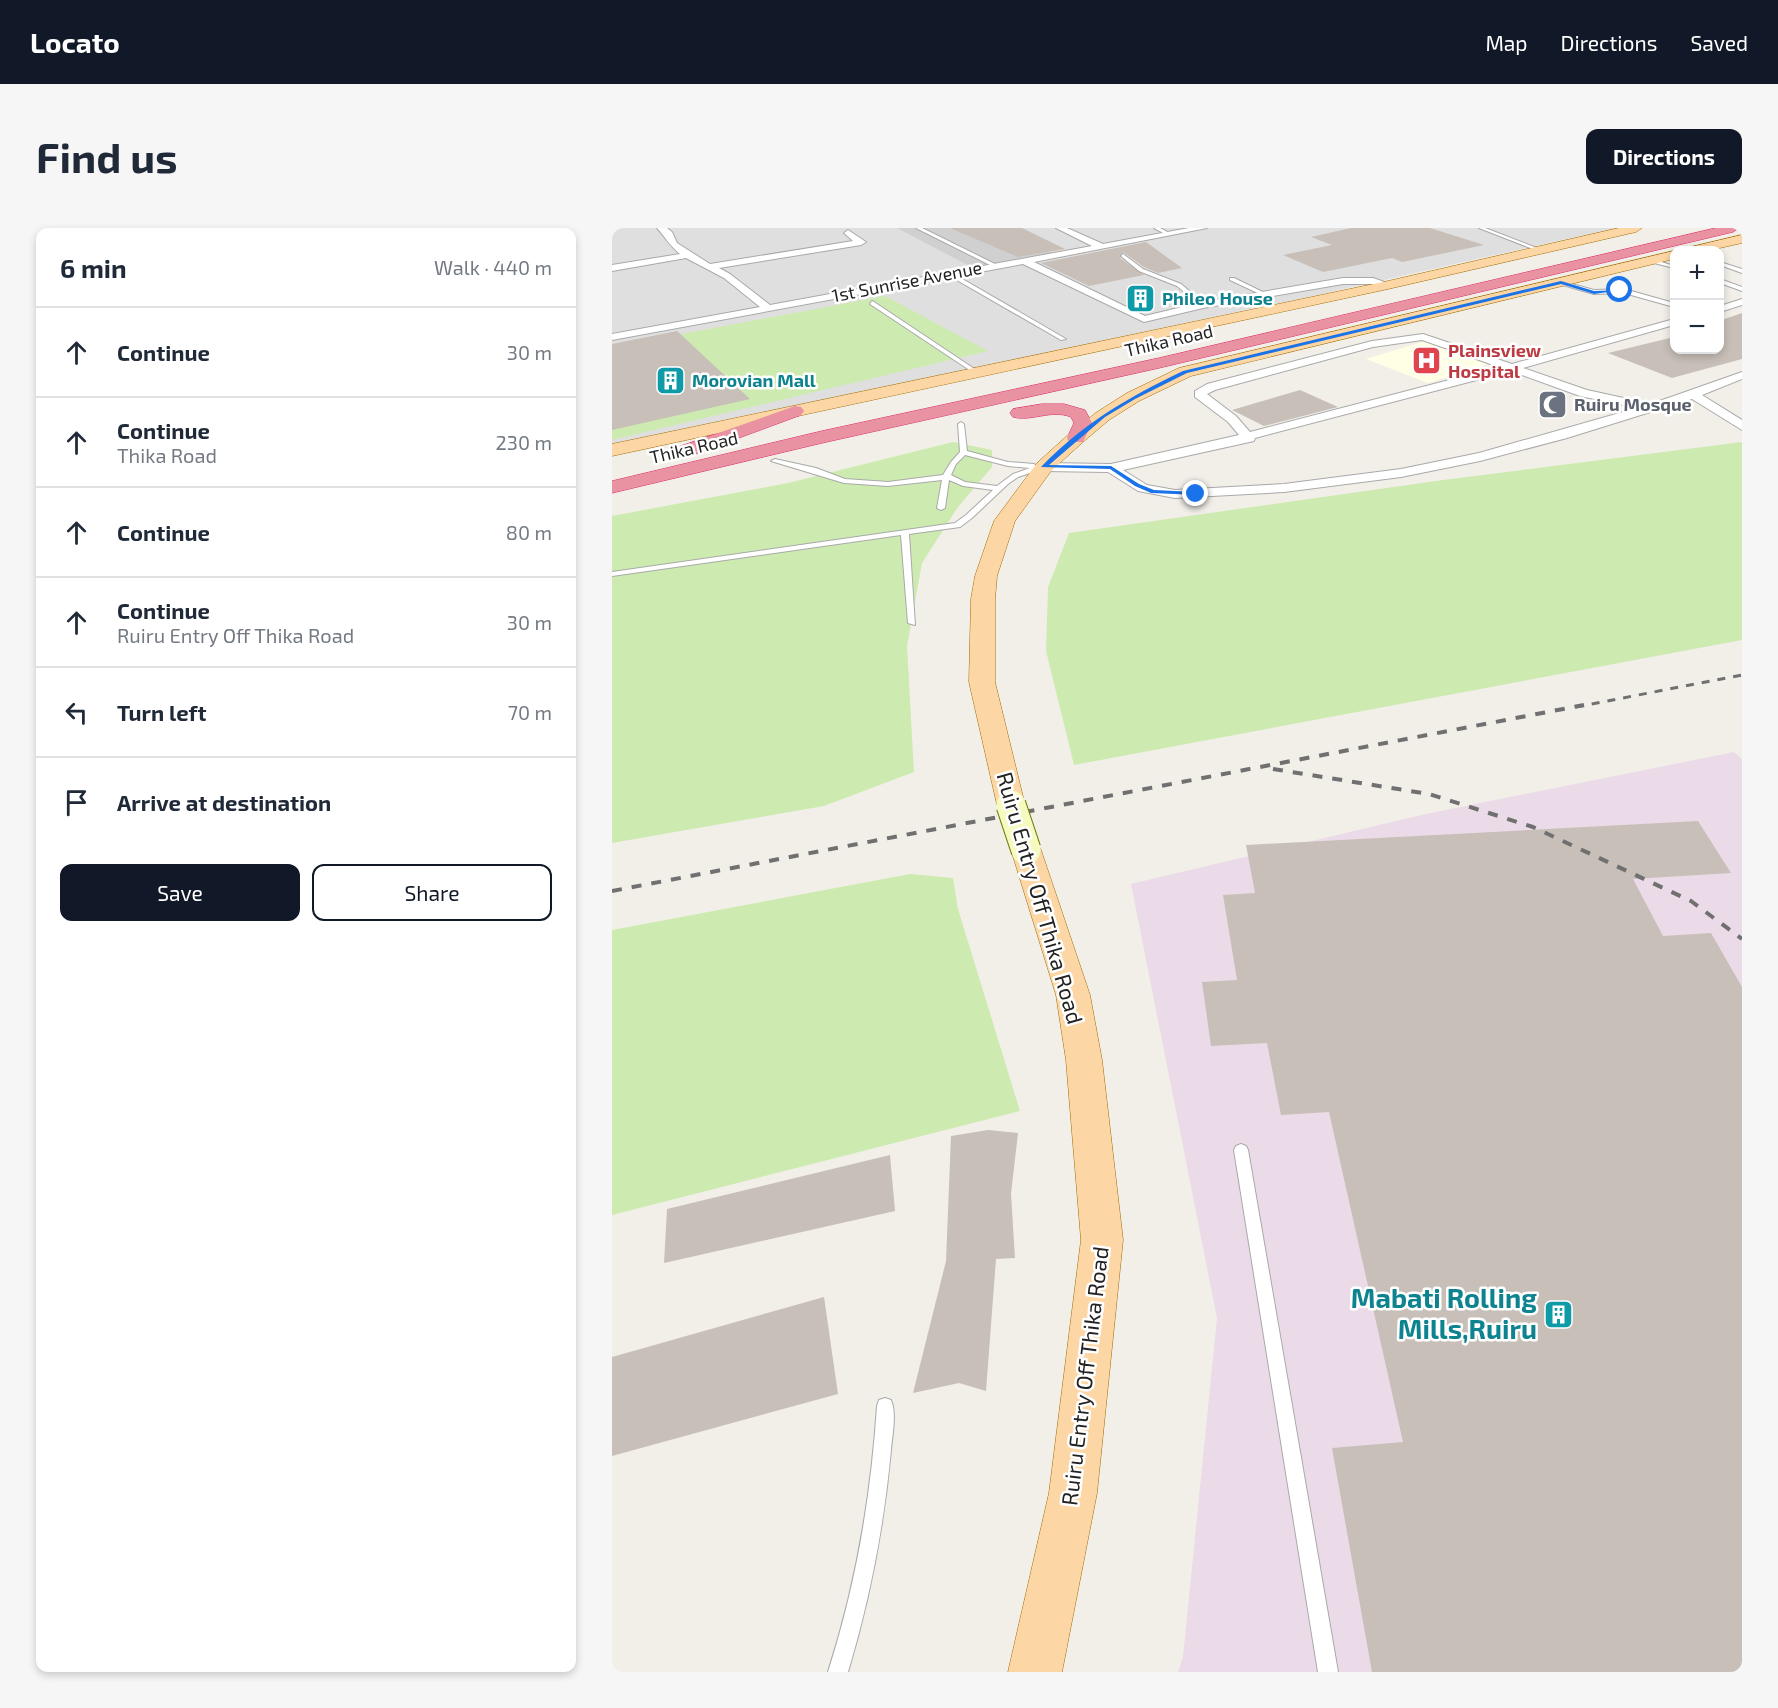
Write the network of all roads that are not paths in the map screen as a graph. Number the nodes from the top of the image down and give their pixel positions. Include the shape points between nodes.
1 (661, 228) edge
2 (918, 228) edge
3 (1060, 228) edge
4 (1156, 228) edge
5 (1203, 228) edge
6 (1481, 228) edge
7 (1636, 228) edge
8 (1682, 228) edge
9 (1733, 228) edge
10 (848, 233) dead end
11 (1169, 234) junction
12 (1742, 239) edge
13 (1101, 246) junction
14 (1713, 246) edge
15 (1540, 250) junction
16 (688, 255) junction
17 (1123, 255) dead end
18 (1670, 256) edge
19 (1022, 260) junction
20 (1652, 261) junction
21 (994, 266) junction
22 (1670, 266) edge
23 (1724, 266) edge
24 (709, 267) junction
25 (612, 268) edge
26 (1742, 271) edge
27 (950, 274) junction
28 (1232, 279) dead end
29 (1732, 279) dead end
30 (1724, 280) edge
31 (1561, 283) junction
32 (1724, 283) edge
33 (1388, 285) junction
34 (1742, 289) edge
35 (1266, 295) junction
36 (1742, 302) edge
37 (872, 303) dead end
38 (1670, 304) edge
39 (1203, 305) junction
40 (1724, 307) edge
41 (768, 308) junction
42 (1151, 318) junction
43 (1670, 323) edge
44 (1169, 330) junction
45 (1339, 336) junction
46 (612, 337) edge
47 (1063, 339) dead end
48 (1363, 346) junction
49 (1516, 368) junction
50 (976, 372) junction
51 (1185, 372) junction
52 (1737, 382) edge
53 (1699, 393) junction
54 (1651, 408) junction
55 (795, 411) junction
56 (1004, 416) dead end
57 (983, 420) dead end
58 (961, 424) junction
59 (1742, 426) edge
60 (913, 433) junction
61 (1076, 438) junction
62 (1249, 438) junction
63 (612, 450) edge
64 (684, 452) junction
65 (964, 452) junction
66 (663, 457) dead end
67 (775, 462) junction
68 (1044, 467) junction
69 (1111, 468) junction
70 (948, 477) junction
71 (997, 488) junction
72 (612, 489) edge
73 (941, 508) dead end
74 (905, 533) junction
75 (612, 574) edge
76 (912, 623) dead end
77 (1011, 805) joint
78 (1026, 850) joint
79 (1241, 1150) dead end
80 (885, 1406) dead end
81 (838, 1672) edge
82 (1035, 1672) edge
83 (1328, 1672) edge

1 - 16 street
2 - 21 lane
3 - 13 street
4 - 11 lane
5 - 11 street, 1st Sunrise Avenue
6 - 15 lane
7 - 15 main road, Thika Road
8 - 64 highway, Thika Road
9 - 72 highway, Thika Road via 1193,356 822,437
10 - 24 street via 861,242
11 - 13 street, 1st Sunrise Avenue
12 - 14 main road
13 - 19 street, 1st Sunrise Avenue
15 - 33 main road, Thika Road
16 - 24 street
16 - 25 street
17 - 39 lane via 1141,270 1179,285
18 - 20 main road, Thika Road
19 - 21 street, 1st Sunrise Avenue
19 - 42 street via 1144,319
20 - 22 lane
20 - 31 main road, Thika Road
21 - 27 street, 1st Sunrise Avenue
23 - 26 lane
24 - 41 street
27 - 41 street, 1st Sunrise Avenue
27 - 47 lane
28 - 35 lane
29 - 30 lane
31 - 38 lane via 1594,292 1624,291
31 - 45 main road, Thika Road
32 - 34 lane
33 - 35 street via 1354,280
33 - 44 main road, Thika Road
35 - 39 street
36 - 40 street
37 - 50 lane
39 - 42 street
41 - 46 street, 1st Sunrise Avenue
42 - 44 street
43 - 49 street
44 - 50 main road, Thika Road
45 - 48 street
45 - 51 main road, Thika Road
48 - 49 street via 1424,337
48 - 62 street via 1211,387 1199,394 1232,419
49 - 54 street via 1584,393
49 - 62 street
50 - 55 main road, Thika Road
51 - 60 highway
51 - 61 main road, Thika Road via 1103,416
52 - 53 street
53 - 54 street
53 - 59 street
54 - 69 street via 1480,457 1401,473 1284,488 1163,494 1143,488
55 - 63 main road, Thika Road
55 - 64 highway
56 - 61 highway via 1047,408 1068,409 1079,414 1083,423
57 - 58 highway
58 - 60 highway
58 - 65 lane
60 - 67 highway
61 - 68 main road, Ruiru Entry Off Thika Road
62 - 69 street
64 - 66 highway, Thika Road
65 - 68 lane via 1008,464
65 - 70 lane via 953,461
67 - 70 lane via 844,481 888,483
67 - 72 highway
68 - 69 street
68 - 71 lane via 1018,474
68 - 77 main road, Ruiru Entry Off Thika Road via 1005,521 986,576 983,599 982,682
70 - 71 lane via 963,484
70 - 73 lane via 941,488
71 - 74 lane via 968,519 957,525
74 - 75 lane
74 - 76 lane
77 - 78 main road, Ruiru Entry Off Thika Road, bridge
78 - 82 main road, Ruiru Entry Off Thika Road via 1073,995 1084,1060 1102,1240 1073,1492
79 - 83 lane
80 - 81 lane via 879,1489 857,1606

